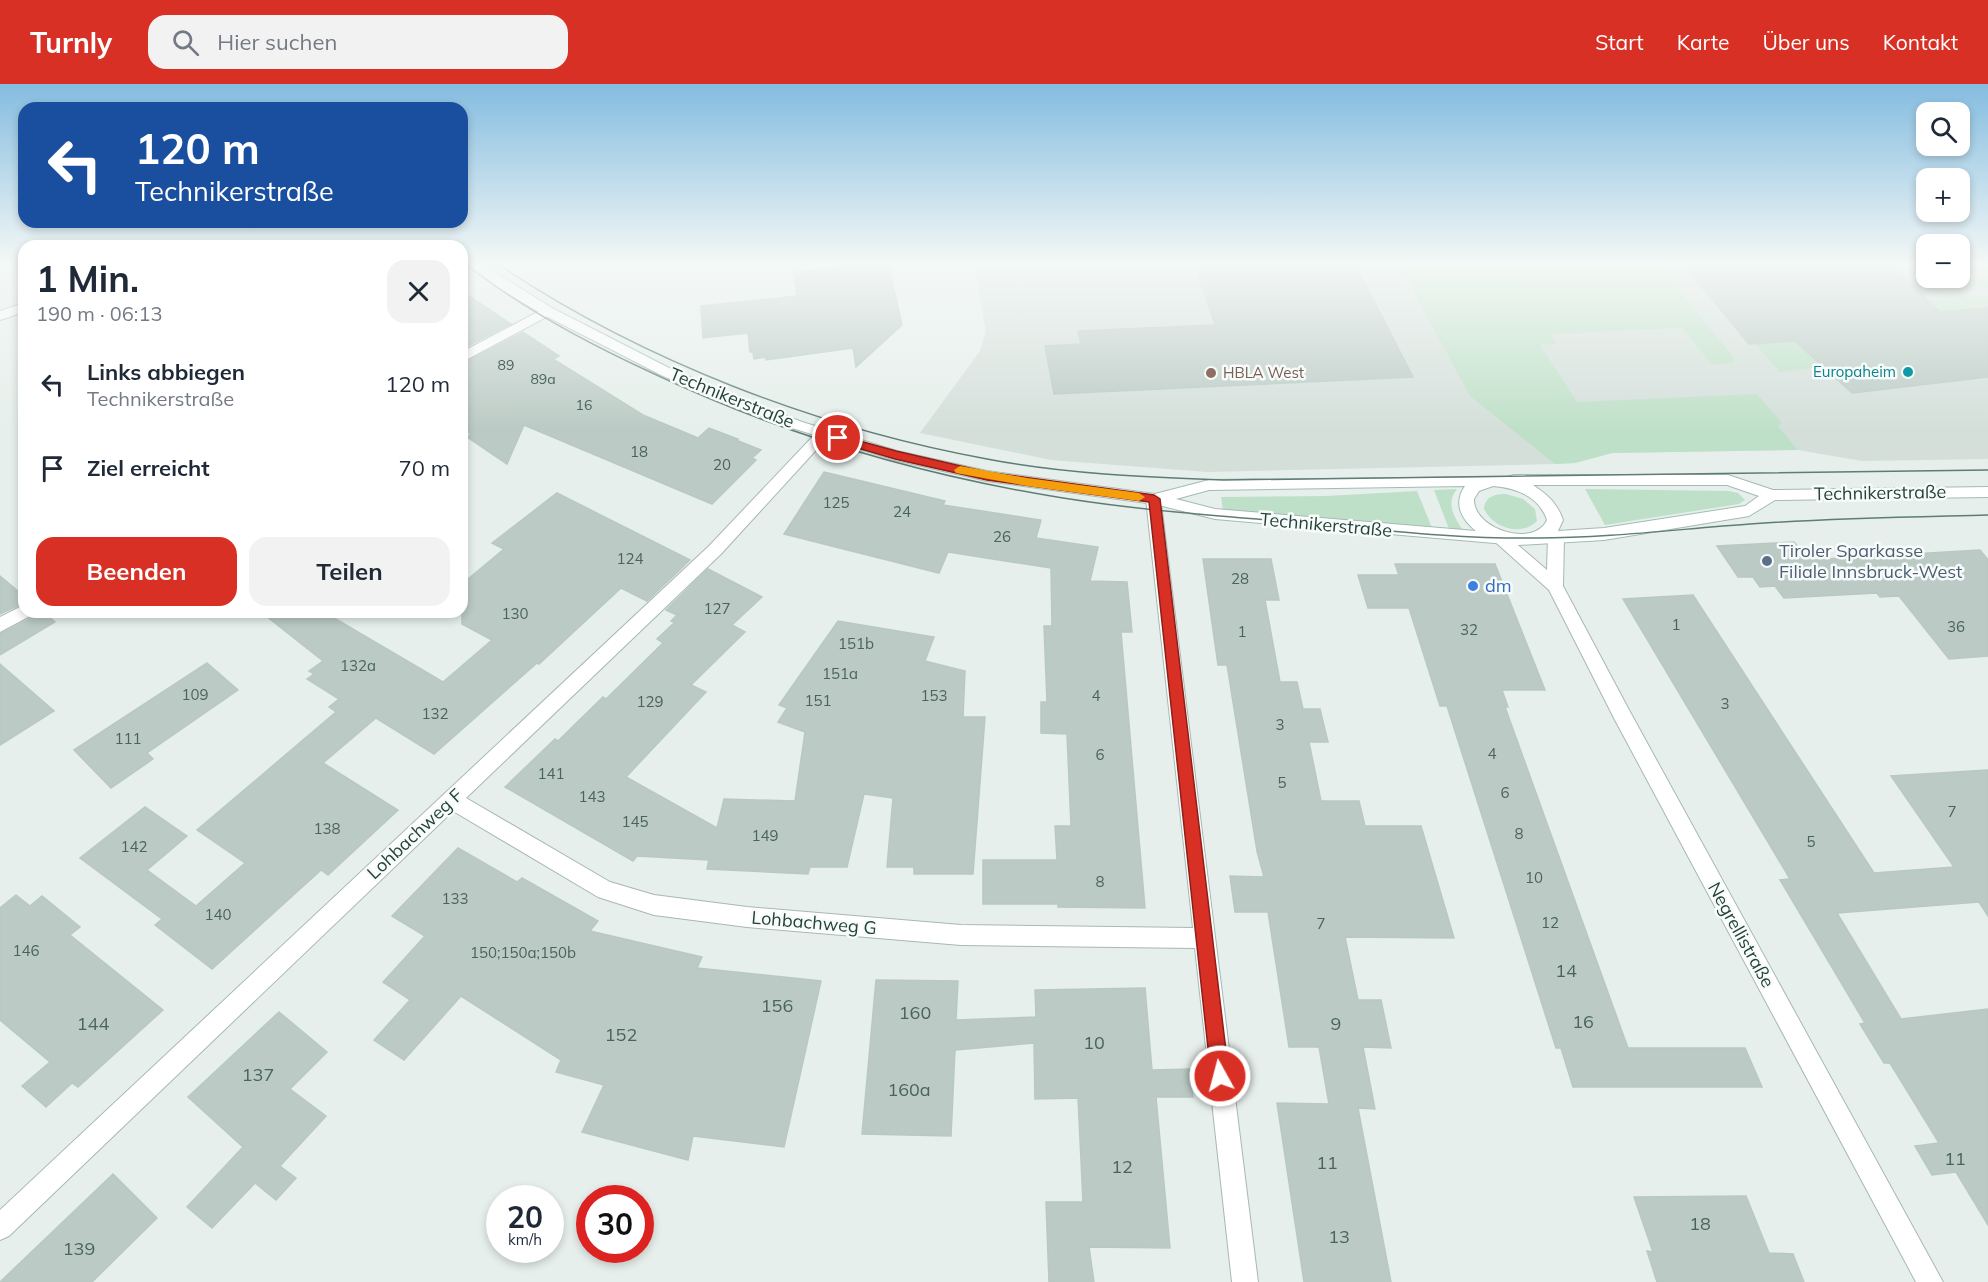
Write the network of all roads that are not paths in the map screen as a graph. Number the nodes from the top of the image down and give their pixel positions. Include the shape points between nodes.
1 (533, 319) edge
2 (562, 319) edge
3 (468, 355) edge
4 (823, 434) junction
5 (1497, 481) junction
6 (1988, 492) edge
7 (1772, 495) junction
8 (1154, 499) junction
9 (1555, 530) junction
10 (1496, 536) junction
11 (1555, 586) junction
12 (18, 614) edge
13 (0, 625) edge
14 (452, 800) junction
15 (1203, 939) junction
16 (0, 1227) edge
17 (1245, 1282) edge
18 (1930, 1282) edge

1 - 3 street
2 - 4 street, Technikerstraße via 668,373
4 - 8 street, Technikerstraße via 987,476
4 - 14 street, Lohbachweg F via 715,550
5 - 7 street, Technikerstraße via 1728,480
5 - 8 street, Technikerstraße via 1209,485
5 - 9 street, Technikerstraße via 1518,484 1542,496 1554,514
5 - 10 street, Technikerstraße via 1478,485 1466,498 1472,517
6 - 7 street, Technikerstraße
7 - 9 street, Technikerstraße via 1749,511 1604,534
8 - 10 street, Technikerstraße via 1215,514
8 - 15 street
9 - 10 street, Technikerstraße via 1526,539
9 - 11 street, Negrellistraße
10 - 11 street, Negrellistraße
11 - 18 street, Negrellistraße
12 - 13 street
14 - 15 street, Lohbachweg G via 605,890 654,905 961,935
14 - 16 street, Lohbachweg F
15 - 17 street

